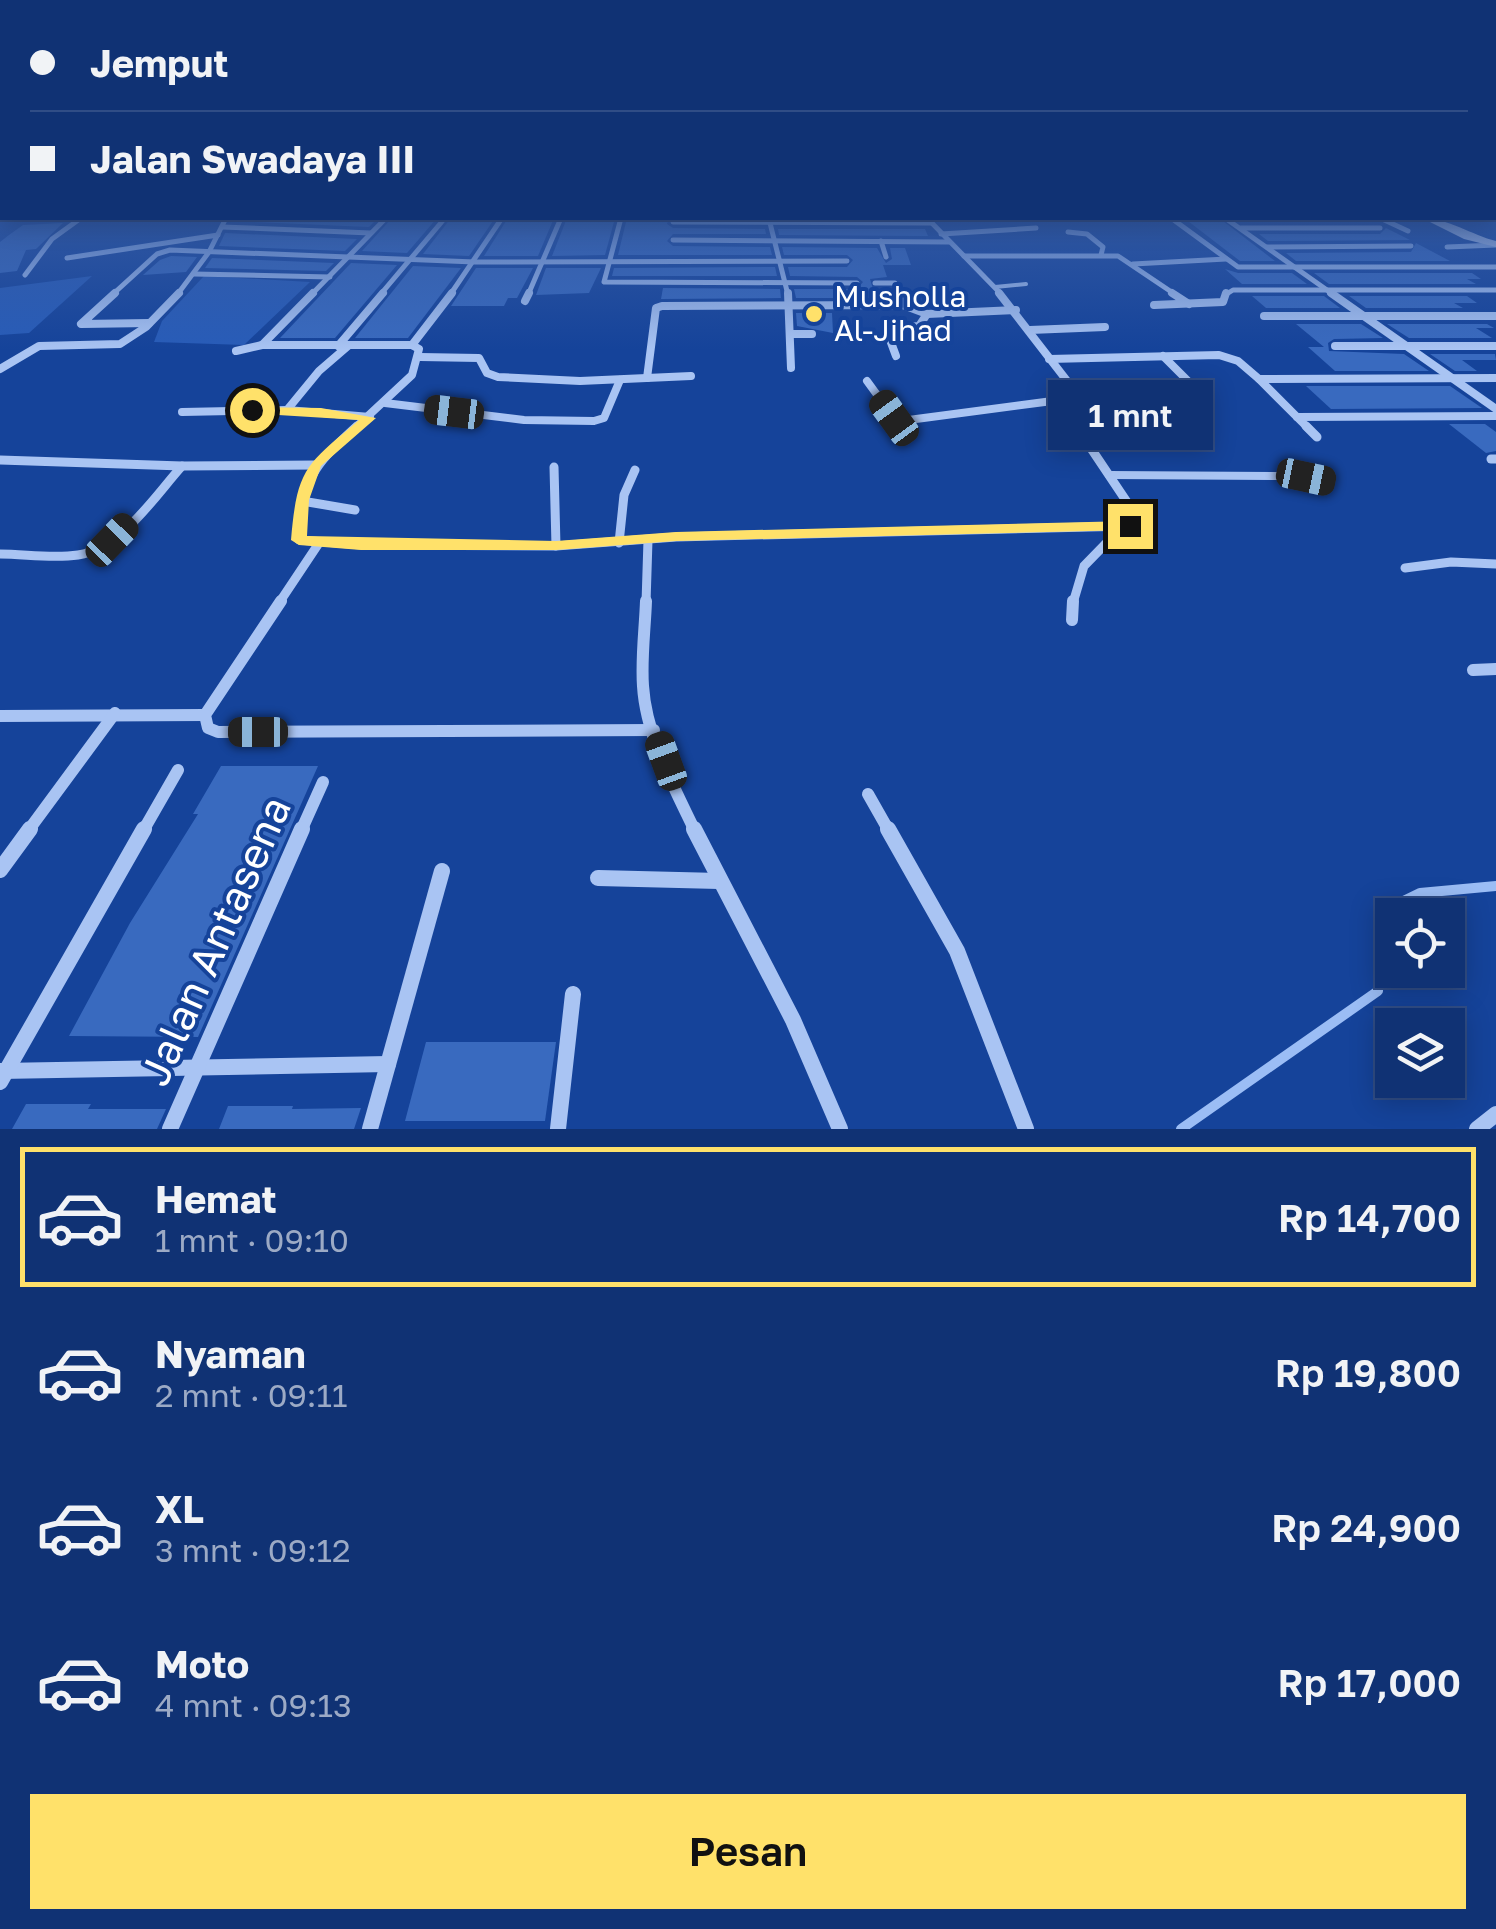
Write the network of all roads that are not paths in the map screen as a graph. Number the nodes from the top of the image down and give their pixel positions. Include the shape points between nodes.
1 (48, 245) edge
2 (142, 245) edge
3 (214, 245) edge
4 (361, 245) edge
5 (424, 245) edge
6 (486, 245) edge
7 (549, 245) edge
8 (614, 245) edge
9 (672, 245) edge
10 (776, 245) edge
11 (881, 245) edge
12 (952, 245) edge
13 (1102, 245) edge
14 (1206, 245) edge
15 (1263, 245) edge
16 (1496, 245) edge
17 (1412, 246) dead end
18 (1266, 247) junction
19 (1447, 247) dead end
20 (211, 251) junction
21 (1101, 255) junction
22 (351, 256) junction
23 (964, 256) junction
24 (886, 257) dead end
25 (67, 258) dead end
26 (412, 260) junction
27 (1226, 260) junction
28 (610, 261) junction
29 (670, 261) junction
30 (847, 261) dead end
31 (476, 262) junction
32 (542, 262) junction
33 (780, 262) junction
34 (1132, 264) junction
35 (1496, 266) edge
36 (1297, 268) junction
37 (194, 274) junction
38 (24, 276) dead end
39 (330, 277) junction
40 (876, 282) dead end
41 (786, 283) junction
42 (857, 283) dead end
43 (1026, 284) dead end
44 (996, 286) junction
45 (1326, 290) junction
46 (1496, 290) edge
47 (524, 301) dead end
48 (1190, 304) junction
49 (791, 305) junction
50 (903, 305) junction
51 (1154, 305) dead end
52 (1016, 310) junction
53 (927, 314) junction
54 (1264, 316) dead end
55 (1362, 316) junction
56 (1496, 316) edge
57 (149, 323) junction
58 (1105, 327) dead end
59 (1030, 330) junction
60 (792, 334) junction
61 (812, 334) dead end
62 (414, 343) junction
63 (262, 345) junction
64 (343, 346) junction
65 (1335, 346) dead end
66 (1404, 346) junction
67 (1496, 346) edge
68 (236, 351) dead end
69 (896, 356) dead end
70 (1162, 356) junction
71 (420, 357) junction
72 (1048, 358) junction
73 (791, 368) dead end
74 (0, 370) edge
75 (692, 376) dead end
76 (647, 378) junction
77 (1452, 378) junction
78 (1496, 378) edge
79 (1259, 379) junction
80 (620, 380) junction
81 (867, 382) dead end
82 (1190, 383) dead end
83 (1060, 400) junction
84 (385, 403) junction
85 (286, 410) junction
86 (182, 412) dead end
87 (1496, 412) edge
88 (1297, 417) junction
89 (370, 418) junction
90 (1317, 436) dead end
91 (0, 460) edge
92 (315, 465) junction
93 (182, 466) junction
94 (554, 467) dead end
95 (635, 470) dead end
96 (1109, 474) junction
97 (1330, 482) dead end
98 (302, 500) junction
99 (355, 510) dead end
100 (1126, 526) junction
101 (648, 540) junction
102 (319, 543) junction
103 (619, 543) junction
104 (556, 546) junction
105 (0, 554) edge
106 (1496, 564) edge
107 (1405, 568) dead end
108 (1072, 620) dead end
109 (1496, 669) edge
110 (1473, 670) dead end
111 (115, 713) junction
112 (206, 715) junction
113 (0, 716) edge
114 (654, 730) junction
115 (178, 770) dead end
116 (323, 782) dead end
117 (868, 794) dead end
118 (0, 870) edge
119 (442, 871) dead end
120 (598, 878) dead end
121 (720, 881) junction
122 (573, 994) dead end
123 (388, 1064) junction
124 (195, 1070) junction
125 (2, 1075) edge
126 (1496, 1114) edge
127 (170, 1129) edge
128 (370, 1129) edge
129 (558, 1129) edge
130 (840, 1129) edge
131 (1026, 1129) edge
132 (1477, 1129) edge

1 - 38 street
2 - 25 street
3 - 20 street
4 - 22 street
5 - 26 street
6 - 31 street
7 - 32 street
8 - 28 street
9 - 29 street
10 - 33 street
11 - 24 street
12 - 23 street
13 - 21 street
14 - 27 street
15 - 18 street
16 - 19 street
17 - 18 street
18 - 36 street
20 - 22 street
20 - 37 street
20 - 57 street via 160,252 81,324
21 - 23 street
21 - 34 street
22 - 26 street
22 - 39 street
23 - 44 street
26 - 31 street
26 - 64 street
27 - 34 street
27 - 36 street via 1238,267
28 - 29 street
28 - 32 street
28 - 41 street via 604,282
29 - 33 street
30 - 33 street
31 - 32 street
31 - 62 street
32 - 47 street
33 - 41 street
34 - 48 street
35 - 36 street
36 - 45 street
37 - 39 street
37 - 57 street
39 - 63 street
40 - 50 street via 893,282
41 - 42 street
41 - 49 street
43 - 44 lane
44 - 52 street
45 - 46 street
45 - 48 street via 1228,290 1222,302
45 - 55 street
48 - 51 street
49 - 50 street
49 - 60 street
49 - 76 street via 656,308
50 - 53 street
52 - 53 street
52 - 59 street
53 - 69 street via 919,326 886,329
54 - 55 street
55 - 56 street
55 - 66 street
57 - 74 street via 126,342 39,346
58 - 59 street
59 - 72 street
60 - 61 street
60 - 73 street
62 - 64 street
62 - 71 street
63 - 64 street
63 - 68 street
64 - 85 street
65 - 66 street
66 - 67 street
66 - 77 street
70 - 72 street
70 - 79 street via 1230,356
70 - 82 street
71 - 80 street via 479,358 498,377
71 - 84 street
72 - 83 street via 1071,382
75 - 76 street
76 - 80 street
77 - 78 street
77 - 79 street
77 - 87 street
79 - 88 street
80 - 84 street via 604,418 594,422
81 - 83 street via 901,421
83 - 96 street
84 - 89 street
85 - 86 street
85 - 89 street
87 - 88 street
88 - 90 street
89 - 92 street
91 - 93 street
92 - 93 street
92 - 98 street
93 - 105 street via 97,549 79,555
94 - 104 street
95 - 103 street via 620,514
96 - 97 lane
96 - 100 street via 1135,514
98 - 99 street
98 - 102 street via 297,539
100 - 101 street
100 - 108 street via 1085,560
101 - 103 street
101 - 114 street via 643,687
102 - 104 street
102 - 112 street
103 - 104 street
106 - 107 street
109 - 110 street
111 - 112 street
111 - 113 street
111 - 118 street
112 - 114 street via 208,728 218,732
114 - 121 street
115 - 125 street
116 - 124 street, Jalan Antasena
117 - 131 street via 957,951
119 - 123 street
120 - 121 street
121 - 130 street via 802,1035
122 - 129 street
123 - 124 street
123 - 128 street
124 - 125 street
124 - 127 street, Jalan Antasena
126 - 132 street

